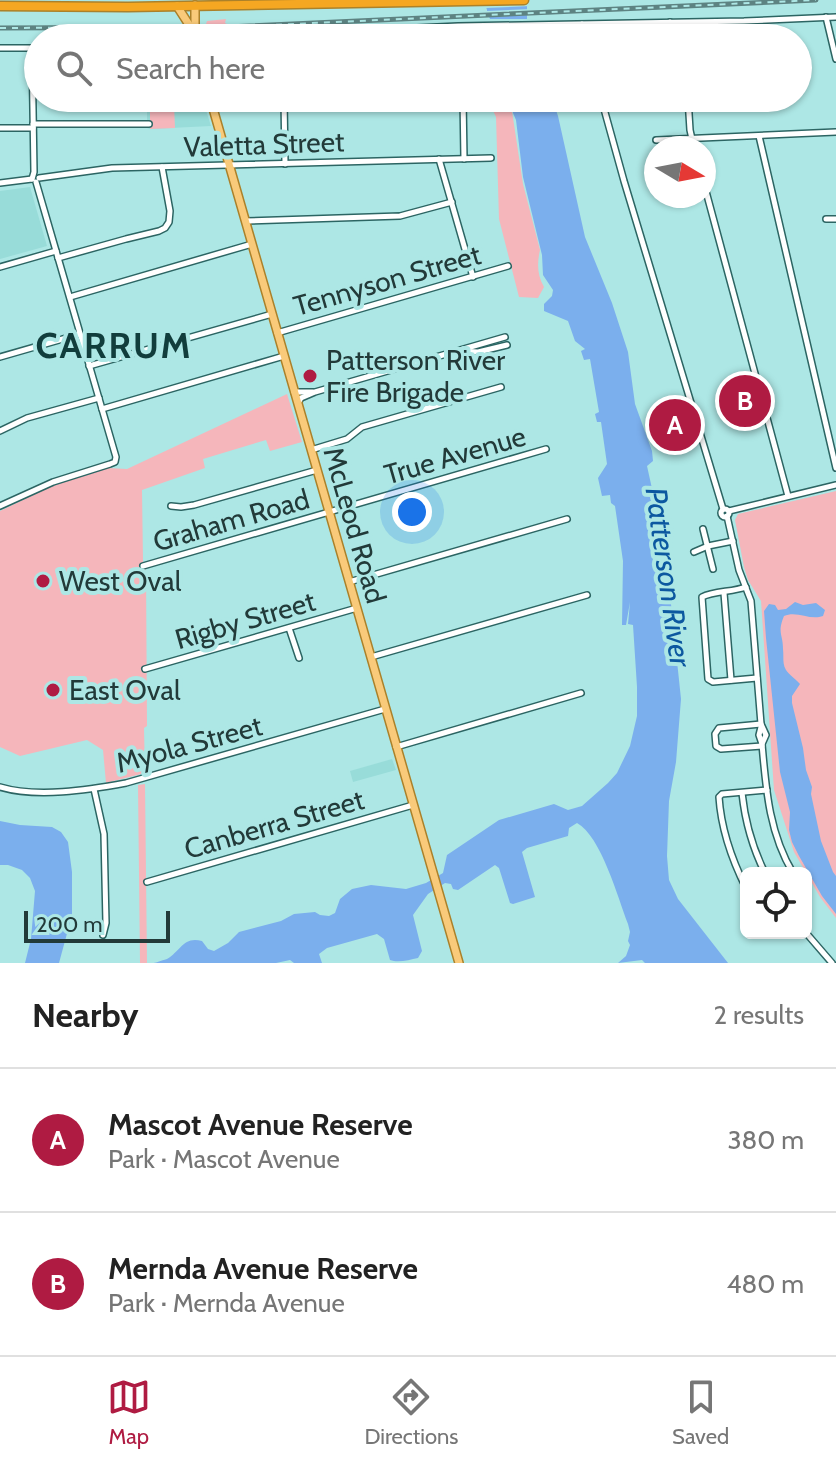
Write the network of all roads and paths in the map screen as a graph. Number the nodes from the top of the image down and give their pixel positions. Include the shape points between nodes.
1 (524, 0) edge
2 (392, 1) edge
3 (473, 2) edge
4 (195, 3) edge
5 (0, 6) edge
6 (177, 6) junction
7 (826, 17) junction
8 (836, 17) edge
9 (670, 22) joint
10 (188, 24) edge
11 (195, 24) edge
12 (536, 24) edge
13 (582, 24) joint
14 (0, 48) edge
15 (24, 48) edge
16 (836, 59) edge
17 (33, 112) edge
18 (214, 112) edge
19 (284, 112) edge
20 (463, 112) edge
21 (605, 112) edge
22 (689, 112) edge
23 (149, 124) dead end
24 (33, 126) junction
25 (0, 128) edge
26 (836, 132) edge
27 (691, 136) edge
28 (759, 136) junction
29 (716, 137) edge
30 (491, 158) dead end
31 (439, 159) junction
32 (464, 159) junction
33 (285, 164) junction
34 (229, 165) junction
35 (162, 167) junction
36 (35, 179) junction
37 (0, 183) edge
38 (452, 202) junction
39 (710, 208) edge
40 (826, 219) dead end
41 (836, 219) edge
42 (245, 221) junction
43 (252, 244) junction
44 (57, 254) junction
45 (508, 266) dead end
46 (0, 267) edge
47 (473, 277) junction
48 (70, 297) junction
49 (272, 314) junction
50 (277, 333) junction
51 (80, 334) junction
52 (505, 337) dead end
53 (507, 345) dead end
54 (455, 352) junction
55 (284, 356) junction
56 (0, 357) edge
57 (89, 366) junction
58 (501, 387) dead end
59 (294, 392) junction
60 (315, 392) junction
61 (99, 398) junction
62 (299, 407) junction
63 (102, 409) junction
64 (0, 431) edge
65 (546, 449) dead end
66 (311, 450) junction
67 (836, 468) edge
68 (317, 470) junction
69 (836, 485) edge
70 (788, 496) junction
71 (0, 506) edge
72 (171, 506) dead end
73 (329, 512) junction
74 (726, 512) junction
75 (567, 519) dead end
76 (703, 529) dead end
77 (733, 541) junction
78 (708, 546) junction
79 (694, 552) dead end
80 (143, 566) dead end
81 (713, 569) dead end
82 (349, 582) junction
83 (746, 587) junction
84 (724, 593) junction
85 (587, 595) dead end
86 (357, 608) junction
87 (289, 628) junction
88 (370, 657) junction
89 (299, 658) dead end
90 (145, 669) dead end
91 (757, 678) junction
92 (731, 680) junction
93 (581, 693) dead end
94 (385, 709) junction
95 (761, 726) junction
96 (762, 745) junction
97 (396, 747) junction
98 (0, 787) edge
99 (94, 789) junction
100 (767, 790) junction
101 (742, 793) junction
102 (413, 805) junction
103 (763, 867) edge
104 (790, 867) edge
105 (740, 876) edge
106 (147, 882) dead end
107 (103, 935) dead end
108 (811, 939) edge
109 (459, 963) edge
110 (832, 963) edge

1 - 3 highway
2 - 3 highway
2 - 4 highway
4 - 6 highway
4 - 11 main road
5 - 6 highway
6 - 10 main road
7 - 8 street
7 - 9 street
7 - 16 street
9 - 13 street
12 - 13 street
14 - 15 street
17 - 24 street
18 - 34 main road, McLeod Road
19 - 33 street
20 - 32 street
21 - 74 street
22 - 27 street
23 - 24 street
24 - 25 street
24 - 36 street
26 - 28 street
28 - 29 street
28 - 67 street
30 - 32 street, Valetta Street
31 - 32 street, Valetta Street
31 - 33 street, Valetta Street
31 - 38 street
33 - 34 street, Valetta Street
34 - 35 street, Valetta Street
34 - 42 main road, McLeod Road
35 - 36 street, Valetta Street
35 - 44 street via 170,211 165,228
36 - 37 street, Valetta Street
36 - 44 street
38 - 42 street via 400,216
38 - 47 street
39 - 70 street
40 - 41 street
42 - 43 main road, McLeod Road
43 - 48 street
43 - 49 main road, McLeod Road
44 - 46 street
44 - 48 street
45 - 47 street, Tennyson Street
47 - 50 street, Tennyson Street
48 - 51 street
49 - 50 main road, McLeod Road
49 - 57 street
50 - 55 main road, McLeod Road
51 - 56 street
51 - 57 street
52 - 54 street
53 - 54 street
54 - 60 street
55 - 59 main road, McLeod Road
55 - 63 street
57 - 61 street
58 - 66 street via 362,427 347,439
59 - 60 street
59 - 62 main road, McLeod Road
60 - 62 street via 301,398
61 - 63 street
61 - 64 street
62 - 66 main road, McLeod Road
63 - 71 street via 115,462
65 - 73 street, True Avenue
66 - 68 main road, McLeod Road
68 - 72 street via 194,505
68 - 73 main road, McLeod Road
69 - 70 street
70 - 74 street
73 - 80 street, Graham Road
73 - 82 main road, McLeod Road
74 - 77 street
75 - 82 street
76 - 78 street
77 - 78 street
77 - 83 street
78 - 79 street
78 - 81 street
82 - 86 main road, McLeod Road
83 - 84 street
83 - 91 street
84 - 92 street
84 - 92 street via 701,600 708,679
85 - 88 street
86 - 87 street, Rigby Street
86 - 88 main road, McLeod Road
87 - 89 street
87 - 90 street, Rigby Street
88 - 94 main road, McLeod Road
91 - 92 street
91 - 95 street
93 - 97 street
94 - 97 main road, McLeod Road
94 - 99 street, Myola Street
95 - 96 street
95 - 96 street via 719,728 715,734 721,749
96 - 100 street
97 - 102 main road, McLeod Road
98 - 99 street, Myola Street via 37,792
99 - 107 street via 104,834
100 - 101 street
100 - 104 street via 775,833
101 - 103 street
101 - 105 street via 722,794 719,799
102 - 106 street, Canberra Street
102 - 109 main road, McLeod Road
108 - 110 street

